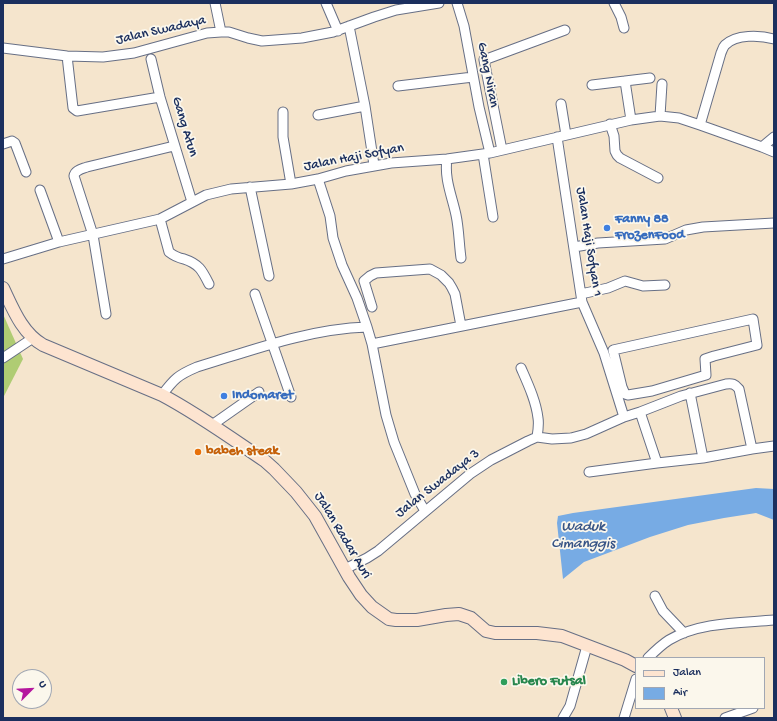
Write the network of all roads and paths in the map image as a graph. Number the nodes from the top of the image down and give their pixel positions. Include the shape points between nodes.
1 (215, 3) edge
2 (326, 3) edge
3 (439, 3) edge
4 (457, 3) edge
5 (614, 3) edge
6 (395, 7) edge
7 (350, 26) junction
8 (624, 28) dead end
9 (338, 30) junction
10 (565, 30) dead end
11 (222, 32) junction
12 (774, 38) edge
13 (3, 48) edge
14 (67, 56) junction
15 (151, 59) dead end
16 (473, 77) junction
17 (650, 78) dead end
18 (625, 81) junction
19 (662, 84) dead end
20 (592, 85) dead end
21 (398, 86) dead end
22 (160, 96) junction
23 (561, 104) dead end
24 (365, 106) junction
25 (283, 112) dead end
26 (318, 115) dead end
27 (660, 116) junction
28 (631, 120) junction
29 (610, 124) junction
30 (700, 125) junction
31 (561, 136) junction
32 (774, 137) edge
33 (3, 144) edge
34 (174, 146) junction
35 (761, 147) junction
36 (502, 150) junction
37 (774, 152) edge
38 (487, 153) junction
39 (447, 159) junction
40 (374, 165) junction
41 (26, 172) dead end
42 (658, 178) dead end
43 (318, 179) junction
44 (291, 184) junction
45 (250, 188) junction
46 (40, 190) dead end
47 (192, 202) junction
48 (493, 216) dead end
49 (160, 219) junction
50 (774, 223) edge
51 (93, 234) junction
52 (59, 242) junction
53 (574, 246) junction
54 (461, 258) dead end
55 (3, 259) edge
56 (269, 276) dead end
57 (209, 284) dead end
58 (665, 285) dead end
59 (3, 288) edge
60 (254, 294) dead end
61 (582, 298) junction
62 (372, 307) dead end
63 (106, 314) dead end
64 (461, 326) junction
65 (367, 327) junction
66 (32, 338) junction
67 (272, 343) junction
68 (372, 344) junction
69 (613, 350) junction
70 (604, 353) junction
71 (3, 358) edge
72 (521, 368) dead end
73 (259, 392) dead end
74 (690, 394) junction
75 (162, 395) junction
76 (291, 397) dead end
77 (640, 412) junction
78 (624, 417) junction
79 (212, 425) junction
80 (537, 437) junction
81 (774, 446) edge
82 (752, 449) junction
83 (703, 458) junction
84 (656, 463) junction
85 (589, 472) dead end
86 (425, 511) junction
87 (345, 569) junction
88 (655, 596) dead end
89 (774, 620) edge
90 (684, 634) junction
91 (586, 646) junction
92 (649, 657) edge
93 (635, 666) edge
94 (635, 682) edge
95 (750, 709) edge
96 (564, 718) edge
97 (624, 718) edge
98 (725, 718) edge

1 - 11 street
2 - 9 street
3 - 6 street, Jalan Swadaya
4 - 16 street, Gang Niran
5 - 8 street
6 - 7 street, Jalan Swadaya
7 - 9 street, Jalan Swadaya
7 - 24 street
9 - 11 street, Jalan Swadaya via 302,38 262,41
10 - 36 street via 484,60
11 - 14 street, Jalan Swadaya via 207,33 134,53 103,57
12 - 30 street via 748,37 736,39 725,45
13 - 14 street, Jalan Swadaya
14 - 22 street via 73,108 76,111
15 - 22 street, Gang Atun
16 - 21 street
16 - 38 street, Gang Niran
17 - 18 street
18 - 20 street
18 - 28 street
19 - 27 street
22 - 34 street, Gang Atun
23 - 31 street, Jalan Haji Sofyan 1
24 - 26 street
24 - 40 street
25 - 44 street via 282,137
27 - 28 street, Jalan Haji Sofyan
27 - 30 street, Jalan Haji Sofyan
28 - 29 street, Jalan Haji Sofyan
29 - 31 street, Jalan Haji Sofyan
29 - 42 street via 617,155
30 - 35 street, Jalan Haji Sofyan
31 - 36 street, Jalan Haji Sofyan
31 - 53 street, Jalan Haji Sofyan 1
32 - 35 street
33 - 41 street via 10,141 15,143
34 - 47 street, Gang Atun
34 - 51 street via 76,171 74,176
35 - 37 street, Jalan Haji Sofyan
36 - 38 street, Jalan Haji Sofyan
38 - 39 street, Jalan Haji Sofyan
38 - 48 street, Gang Niran
39 - 40 street, Jalan Haji Sofyan
39 - 54 street via 446,177 456,215
40 - 43 street, Jalan Haji Sofyan
43 - 44 street, Jalan Haji Sofyan
43 - 65 street via 330,216 333,238
44 - 45 street, Jalan Haji Sofyan
45 - 47 street, Jalan Haji Sofyan via 231,188
45 - 56 street
46 - 52 street
47 - 49 street, Jalan Haji Sofyan
49 - 51 street, Jalan Haji Sofyan
49 - 57 street via 169,252 197,265 202,269
50 - 53 street via 703,227 686,230 665,239
51 - 52 street, Jalan Haji Sofyan
51 - 63 street
52 - 55 street, Jalan Haji Sofyan
53 - 61 street, Jalan Haji Sofyan 1
58 - 61 street via 643,286 625,281
59 - 66 main road, Jalan Radar Auri via 19,320
60 - 67 street
61 - 64 street
61 - 70 street, Jalan Haji Sofyan 1
62 - 64 street via 364,281 370,276 376,273 430,269 449,282 455,294
64 - 68 street
65 - 67 street via 352,327
65 - 68 street
66 - 71 street
66 - 75 main road, Jalan Radar Auri
67 - 75 street via 185,372 175,379
67 - 76 street
68 - 86 street via 394,442 415,494
69 - 69 street via 622,387 628,396 706,375 705,359 757,345 753,318
69 - 70 street
70 - 78 street, Jalan Haji Sofyan 1
72 - 80 street via 536,408
73 - 79 street
74 - 77 street
74 - 82 street via 726,384 735,385 739,389
74 - 83 street
75 - 79 main road, Jalan Radar Auri
77 - 78 street
77 - 84 street
78 - 80 street via 571,438
79 - 87 main road, Jalan Radar Auri via 265,461 301,497 315,516
80 - 86 street, Jalan Swadaya 3 via 491,460
81 - 82 street
82 - 83 street
83 - 84 street
84 - 85 street
86 - 87 street, Jalan Swadaya 3 via 378,551
87 - 91 main road, Jalan Radar Auri via 366,602 389,619 417,620 459,614 471,618 486,631 562,636
88 - 90 street via 663,611
89 - 90 street via 714,625
90 - 92 street via 665,643
91 - 93 main road, Jalan Radar Auri
91 - 96 street via 570,706
94 - 97 street
95 - 98 street

